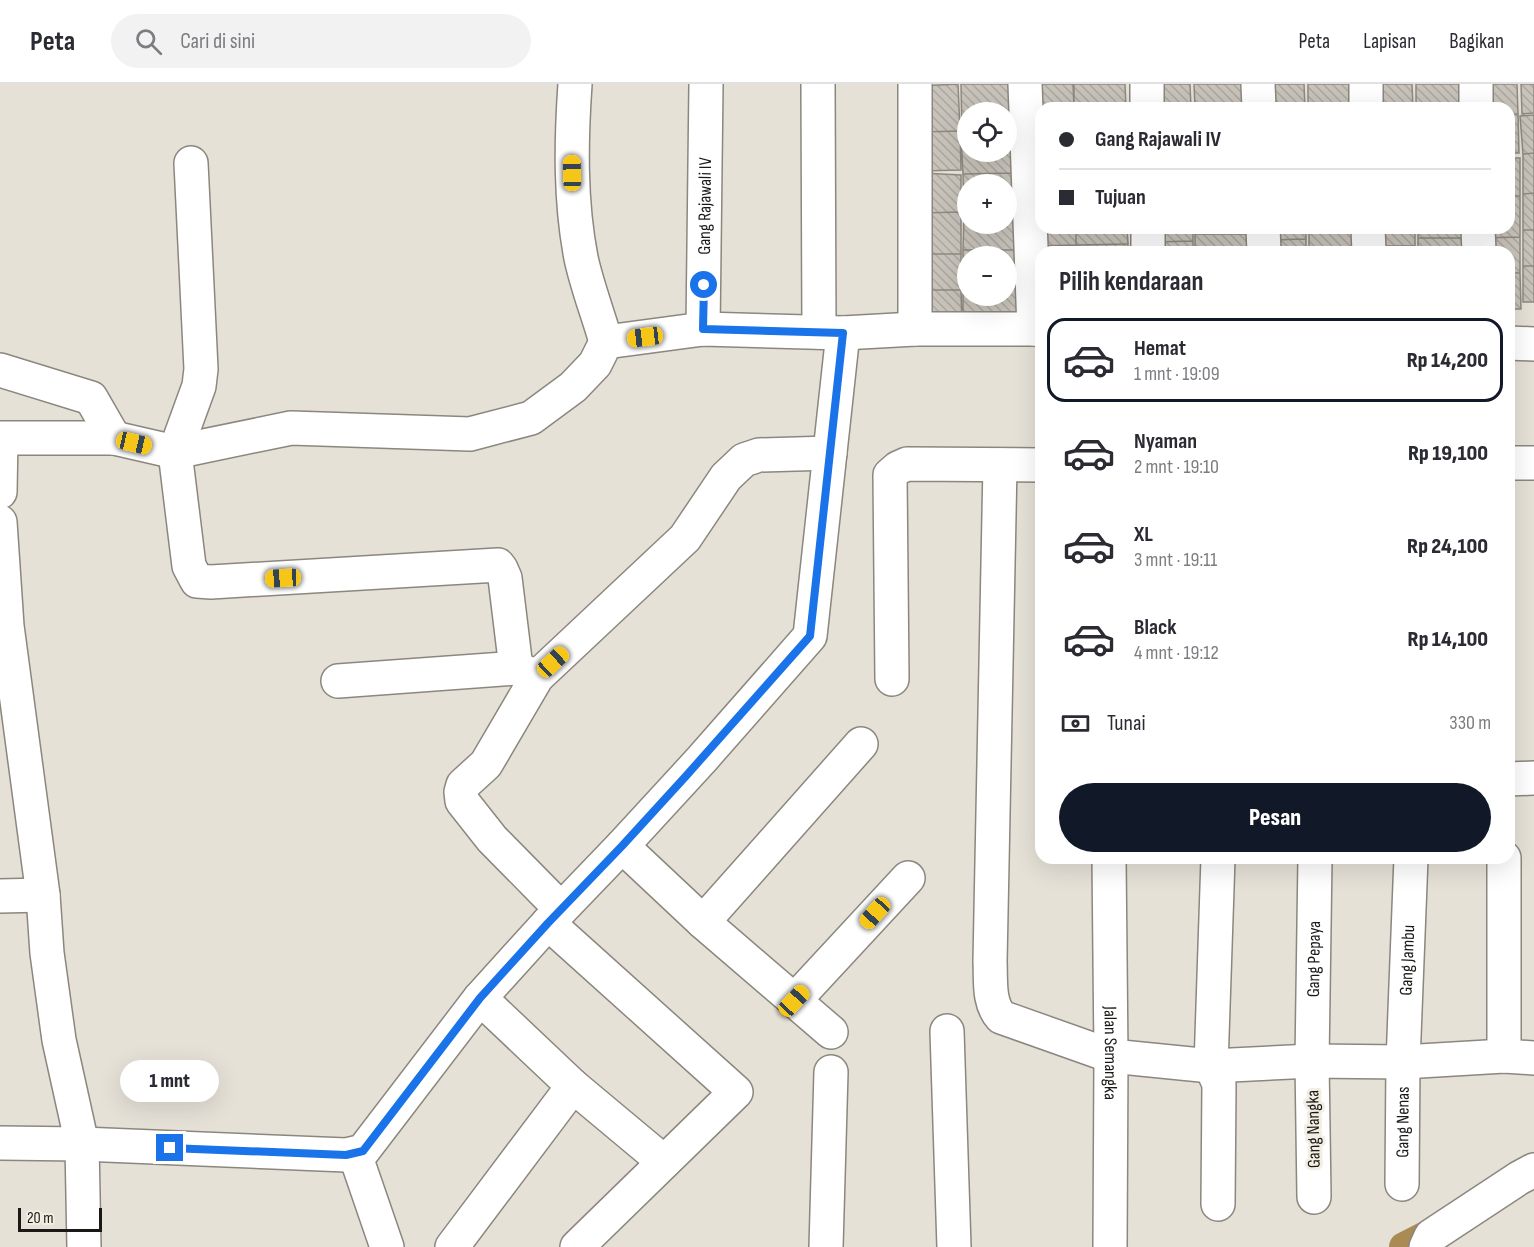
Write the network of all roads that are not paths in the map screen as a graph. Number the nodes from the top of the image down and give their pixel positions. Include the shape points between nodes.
1 (575, 84) edge
2 (706, 84) edge
3 (818, 84) edge
4 (915, 84) edge
5 (1025, 84) edge
6 (1147, 84) edge
7 (1258, 84) edge
8 (1366, 84) edge
9 (1476, 84) edge
10 (1147, 102) edge
11 (1259, 102) edge
12 (1366, 102) edge
13 (1476, 102) edge
14 (191, 163) dead end
15 (1035, 289) edge
16 (703, 329) junction
17 (915, 329) junction
18 (1035, 330) edge
19 (831, 332) junction
20 (606, 342) junction
21 (1515, 343) edge
22 (1534, 344) edge
23 (0, 370) edge
24 (1, 438) edge
25 (114, 438) junction
26 (175, 452) junction
27 (830, 453) junction
28 (1534, 463) edge
29 (1515, 464) edge
30 (1000, 465) junction
31 (1035, 465) edge
32 (0, 492) edge
33 (0, 522) edge
34 (526, 673) junction
35 (892, 679) dead end
36 (338, 681) dead end
37 (861, 744) dead end
38 (1534, 778) edge
39 (1515, 779) edge
40 (622, 846) junction
41 (1109, 864) edge
42 (1218, 864) edge
43 (1315, 864) edge
44 (1411, 864) edge
45 (1504, 864) edge
46 (908, 878) dead end
47 (42, 895) junction
48 (0, 896) edge
49 (555, 916) junction
50 (703, 921) junction
51 (480, 998) junction
52 (794, 1001) junction
53 (947, 1031) dead end
54 (831, 1032) dead end
55 (1111, 1056) junction
56 (1519, 1057) edge
57 (1312, 1060) junction
58 (1403, 1062) junction
59 (1211, 1066) junction
60 (831, 1072) dead end
61 (573, 1086) junction
62 (0, 1143) edge
63 (82, 1144) junction
64 (356, 1154) junction
65 (664, 1162) junction
66 (1529, 1183) edge
67 (1402, 1184) dead end
68 (1314, 1197) dead end
69 (1218, 1204) dead end
70 (84, 1247) edge
71 (387, 1247) edge
72 (452, 1247) edge
73 (577, 1247) edge
74 (826, 1247) edge
75 (954, 1247) edge
76 (1110, 1247) edge
77 (1426, 1247) edge

1 - 20 street via 571,133 573,194 581,259
2 - 16 street, Gang Rajawali IV
3 - 19 street
4 - 17 street
5 - 15 street
6 - 10 street
7 - 11 street
8 - 12 street
9 - 13 street
14 - 26 street via 201,369 200,386
16 - 19 street
16 - 20 street
17 - 18 street
17 - 19 street
19 - 27 street
20 - 26 street via 595,364 573,387 531,417 470,434 291,428
21 - 22 street
23 - 25 street via 91,398
24 - 25 street
24 - 32 street
25 - 26 street
26 - 34 street via 189,566 197,581 498,565 505,578
27 - 34 street via 759,455 744,460 726,477 685,538
27 - 40 street via 810,636
28 - 29 street
30 - 31 street
30 - 35 street via 906,464 890,475
30 - 55 street via 991,1000 1001,1017
33 - 47 street via 7,626
34 - 36 street
34 - 49 street via 486,764 463,785 462,801
37 - 50 street
38 - 39 street
40 - 49 street
40 - 50 street
41 - 55 street, Jalan Semangka
42 - 59 street
43 - 57 street, Gang Pepaya
44 - 58 street, Gang Jambu
45 - 56 street
46 - 52 street
47 - 48 street
47 - 63 street via 59,1040
49 - 51 street
49 - 65 street via 736,1092
50 - 52 street
51 - 61 street
51 - 64 street via 363,1151
52 - 54 street
53 - 75 street
55 - 59 street
55 - 76 street, Jalan Semangka
56 - 58 street
57 - 58 street
57 - 59 street
57 - 68 street, Gang Nangka
58 - 67 street, Gang Nenas
59 - 69 street via 1219,1084
60 - 74 street
61 - 65 street
61 - 72 street
62 - 63 street
63 - 64 street
63 - 70 street
64 - 71 street
65 - 73 street
66 - 77 street via 1431,1236

